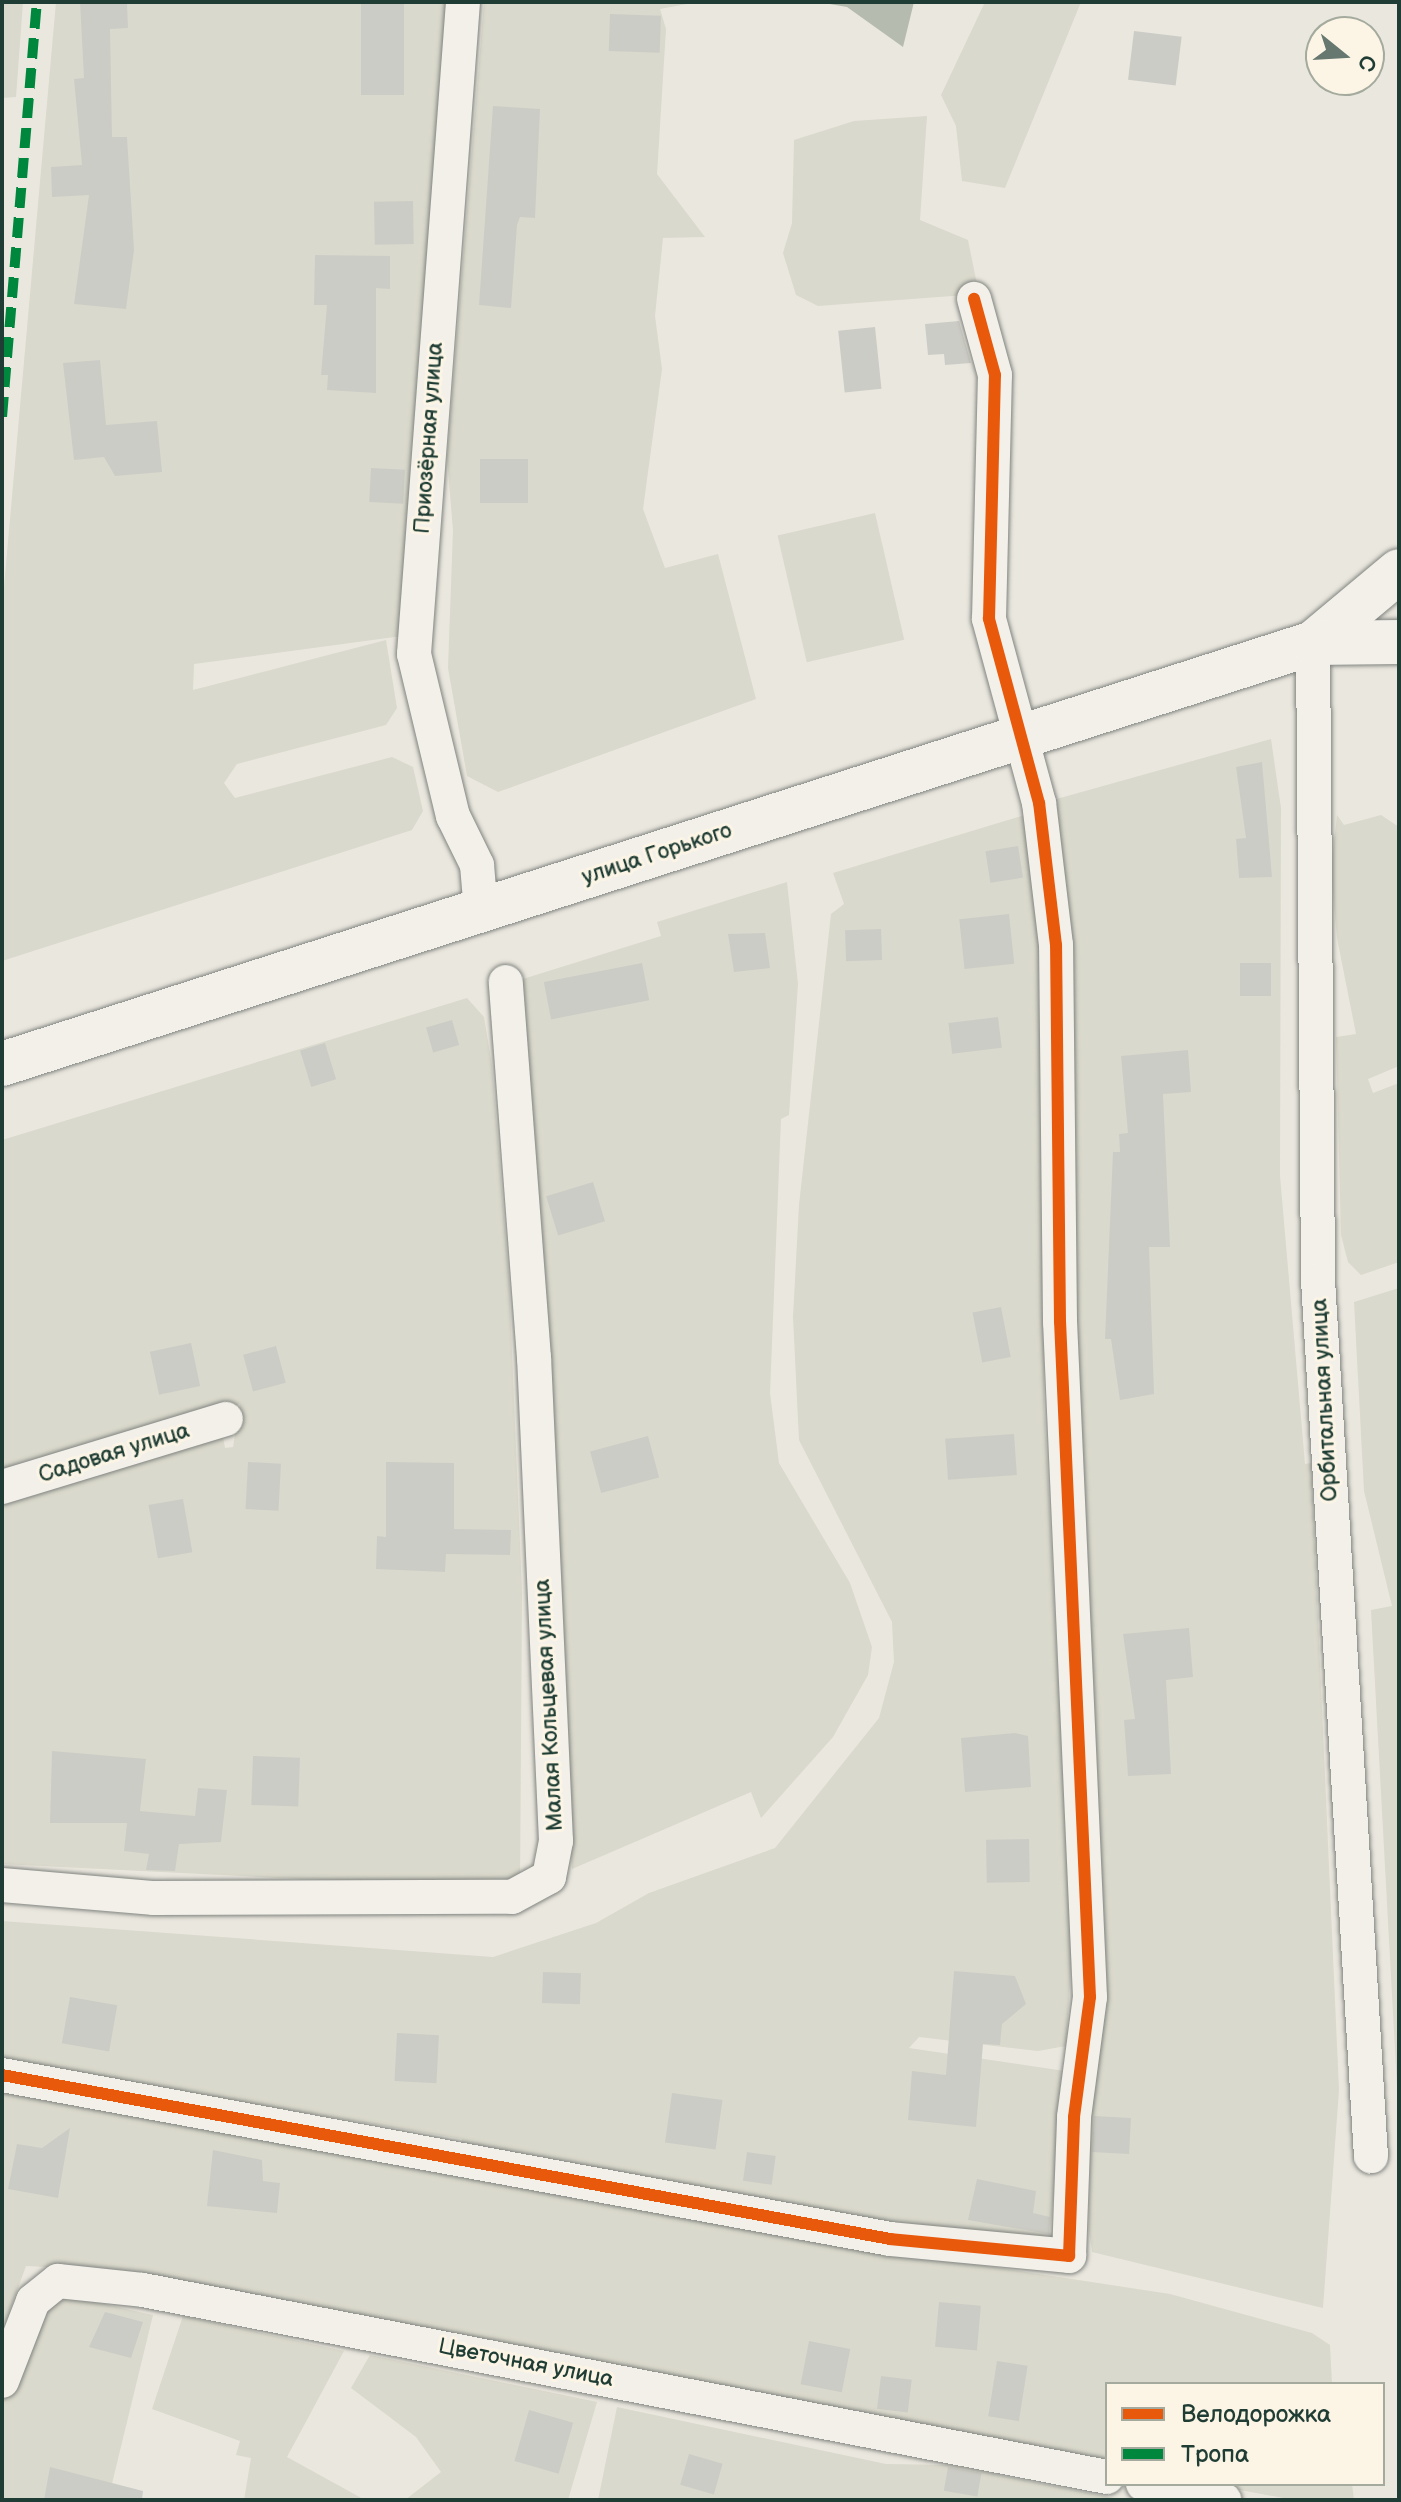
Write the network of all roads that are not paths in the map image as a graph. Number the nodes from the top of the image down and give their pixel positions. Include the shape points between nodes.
1 (463, 2) edge
2 (974, 299) dead end
3 (1399, 571) edge
4 (1399, 642) edge
5 (1313, 643) junction
6 (1020, 735) junction
7 (481, 912) junction
8 (506, 982) dead end
9 (2, 1064) edge
10 (226, 1419) dead end
11 (2, 1487) edge
12 (2, 1885) edge
13 (2, 2075) edge
14 (1371, 2156) dead end
15 (2, 2381) edge
16 (1105, 2477) edge
17 (1153, 2486) edge
18 (1224, 2500) edge

1 - 7 street, Приозёрная улица via 414,654 453,816 477,865
2 - 6 street via 995,375 989,619
3 - 5 main road
4 - 5 main road
5 - 6 main road, улица Горького
5 - 14 street, Орбитальная улица via 1318,1280
6 - 7 main road, улица Горького
6 - 13 street via 1039,803 1056,945 1060,1322 1090,1997 1074,2117 1069,2256 890,2239
7 - 9 main road, улица Горького
8 - 12 street, Малая Кольцевая улица via 535,1389 556,1841 549,1877 512,1897 154,1898
10 - 11 street, Садовая улица
15 - 16 street, Цветочная улица via 33,2301 58,2281 143,2290
17 - 18 street

